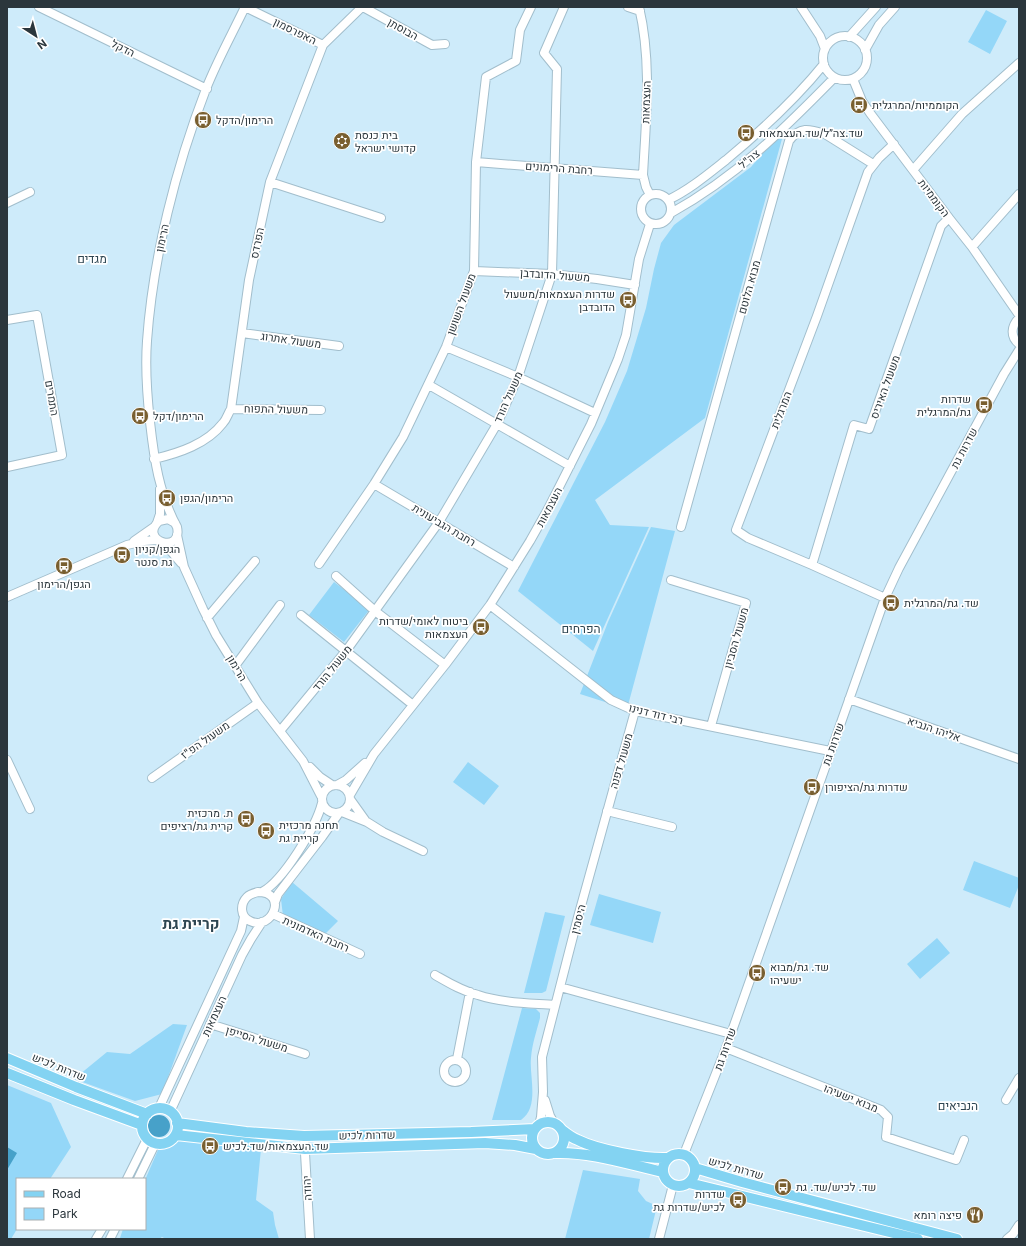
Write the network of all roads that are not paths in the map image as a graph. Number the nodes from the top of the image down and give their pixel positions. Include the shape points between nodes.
1 (39, 7) edge
2 (245, 7) edge
3 (363, 7) edge
4 (531, 7) edge
5 (564, 7) edge
6 (628, 7) edge
7 (802, 7) edge
8 (876, 7) edge
9 (895, 7) edge
10 (639, 9) edge
11 (815, 28) junction
12 (849, 37) junction
13 (838, 38) junction
14 (445, 44) dead end
15 (324, 45) junction
16 (825, 49) junction
17 (865, 50) junction
18 (1019, 63) edge
19 (824, 64) junction
20 (834, 78) junction
21 (853, 79) junction
22 (206, 89) junction
23 (894, 144) junction
24 (476, 162) junction
25 (873, 164) junction
26 (555, 168) junction
27 (912, 170) junction
28 (643, 175) junction
29 (270, 182) junction
30 (30, 192) dead end
31 (1019, 194) edge
32 (650, 195) junction
33 (668, 200) junction
34 (7, 203) edge
35 (671, 213) junction
36 (381, 218) dead end
37 (949, 218) junction
38 (650, 224) junction
39 (972, 247) junction
40 (474, 271) junction
41 (552, 274) junction
42 (634, 285) junction
43 (1019, 315) edge
44 (1019, 318) edge
45 (7, 320) edge
46 (242, 333) junction
47 (1019, 344) edge
48 (339, 346) dead end
49 (446, 347) junction
50 (1019, 350) edge
51 (518, 377) junction
52 (429, 385) junction
53 (231, 408) junction
54 (321, 410) dead end
55 (596, 413) junction
56 (497, 424) junction
57 (154, 458) junction
58 (570, 466) junction
59 (7, 468) edge
60 (160, 483) junction
61 (374, 484) junction
62 (439, 522) junction
63 (175, 523) junction
64 (156, 525) junction
65 (681, 527) dead end
66 (177, 535) junction
67 (161, 541) junction
68 (127, 545) junction
69 (255, 561) dead end
70 (319, 564) dead end
71 (812, 565) junction
72 (184, 567) junction
73 (514, 567) junction
74 (336, 576) dead end
75 (671, 580) dead end
76 (7, 597) edge
77 (885, 598) junction
78 (280, 605) dead end
79 (490, 605) junction
80 (375, 610) junction
81 (301, 615) dead end
82 (207, 618) junction
83 (346, 651) junction
84 (445, 665) junction
85 (235, 666) junction
86 (849, 699) junction
87 (258, 703) junction
88 (413, 705) junction
89 (635, 711) junction
90 (711, 726) junction
91 (280, 731) junction
92 (830, 751) junction
93 (374, 754) junction
94 (1019, 759) edge
95 (7, 760) edge
96 (303, 761) junction
97 (152, 778) dead end
98 (335, 785) junction
99 (350, 797) junction
100 (322, 800) junction
101 (30, 809) dead end
102 (607, 811) junction
103 (340, 813) junction
104 (367, 822) junction
105 (672, 827) dead end
106 (423, 851) dead end
107 (262, 892) junction
108 (275, 902) junction
109 (273, 914) junction
110 (244, 917) junction
111 (262, 922) junction
112 (360, 954) dead end
113 (436, 975) dead end
114 (560, 987) junction
115 (470, 992) junction
116 (555, 1005) junction
117 (210, 1024) junction
118 (731, 1034) junction
119 (726, 1048) junction
120 (305, 1054) dead end
121 (7, 1058) edge
122 (457, 1059) dead end
123 (7, 1072) edge
124 (1019, 1078) edge
125 (543, 1092) junction
126 (1006, 1100) dead end
127 (159, 1108) junction
128 (170, 1112) junction
129 (147, 1114) junction
130 (177, 1123) junction
131 (142, 1125) junction
132 (537, 1127) junction
133 (558, 1127) junction
134 (176, 1135) junction
135 (304, 1136) junction
136 (964, 1140) dead end
137 (151, 1142) junction
138 (305, 1149) junction
139 (536, 1149) junction
140 (556, 1153) junction
141 (684, 1154) junction
142 (667, 1158) junction
143 (695, 1168) junction
144 (663, 1172) junction
145 (129, 1178) edge
146 (138, 1178) edge
147 (689, 1183) junction
148 (673, 1185) junction
149 (1019, 1225) edge
150 (101, 1230) edge
151 (114, 1230) edge
152 (96, 1239) edge
153 (110, 1239) edge
154 (310, 1239) edge
155 (659, 1239) edge
156 (918, 1239) edge
157 (957, 1239) edge
158 (1007, 1239) edge

1 - 22 street, הדקל
2 - 15 street, האפרסמון
2 - 22 street, הרימון
3 - 14 street, הבוסתן via 432,45
3 - 15 street, הפרדס
4 - 24 street, משעול השושן via 520,30 516,61 486,77
5 - 26 street, משעול הורד via 544,53 557,69
6 - 10 street
7 - 11 street
8 - 12 street
9 - 17 street via 879,25
10 - 28 street, העצמאות via 648,80
11 - 13 street via 828,37
11 - 16 street
12 - 13 street
12 - 17 street via 858,41
13 - 16 street
15 - 29 street, הפרדס
16 - 19 street
17 - 21 street via 865,67
18 - 27 street via 962,114
19 - 20 street
19 - 33 street, צה"ל via 801,91 743,146 686,190
20 - 21 street
20 - 35 street, צה"ל via 753,157
21 - 23 street, הקוממיות via 862,102
22 - 57 street, הרימון via 176,178 160,248 152,299 147,342 147,392
23 - 25 street, המרגלית
23 - 27 street, הקוממיות
24 - 26 street, רחבת הרימונים
24 - 40 street, משעול השושן
25 - 65 street, מבוא הלוטם via 816,131 801,130 789,141
25 - 71 street, המרגלית via 736,530 748,538
26 - 28 street, רחבת הרימונים
26 - 41 street, משעול הורד
27 - 37 street, הקוממיות
28 - 32 street, העצמאות
29 - 36 street
29 - 46 street, הפרדס via 249,280
30 - 34 street
31 - 39 street
32 - 33 street via 661,195
32 - 38 street via 640,208 642,216
33 - 35 street
35 - 38 street via 663,223
37 - 39 street, הקוממיות
37 - 71 street, משעול האיריס via 941,226 869,429 854,425
38 - 42 street, העצמאות
39 - 43 street, הקוממיות
40 - 41 street, משעול הדובדבן
40 - 49 street, משעול השושן
41 - 42 street, משעול הדובדבן
41 - 51 street, משעול הורד
42 - 55 street, העצמאות via 626,335
44 - 47 street via 1012,331 1014,339
45 - 59 street, התמרים via 37,315 62,455
46 - 48 street, משעול אתרוג
46 - 53 street, הפרדס
49 - 51 street
49 - 52 street, משעול השושן
50 - 77 street, שדרות גת
51 - 55 street
51 - 56 street, משעול הורד
52 - 56 street
52 - 61 street, משעול השושן via 403,437
53 - 54 street, משעול התפוח
53 - 57 street, הפרדס via 224,422 213,434 182,451
55 - 58 street, העצמאות
56 - 58 street
56 - 62 street, משעול הורד
57 - 60 street, הרימון
58 - 73 street, העצמאות
60 - 63 street, הרימון
60 - 64 street, הרימון via 160,514
61 - 62 street, רחבת הגביעונית
61 - 70 street, משעול השושן
62 - 73 street, רחבת הגביעונית
62 - 80 street, משעול הורד
63 - 64 street via 166,519
63 - 66 street
64 - 67 street via 154,535
64 - 68 street
66 - 67 street via 172,541
66 - 72 street, הרימון
67 - 68 street
67 - 72 street, הרימון
68 - 76 street
69 - 82 street
71 - 77 street, המרגלית
72 - 82 street, הרימון
73 - 79 street, העצמאות
74 - 80 street
75 - 90 street, משעול הסביון via 746,603
77 - 86 street, שדרות גת
78 - 85 street
79 - 84 street, העצמאות
79 - 89 street, רבי דוד דנינו via 611,700
80 - 83 street, משעול הורד
80 - 84 street
81 - 83 street
82 - 85 street, הרימון
83 - 88 street
83 - 91 street, משעול הורד
84 - 88 street, העצמאות
85 - 87 street, הרימון
86 - 92 street, שדרות גת
86 - 94 street, אליהו הנביא
87 - 91 street, הרימון
87 - 97 street, משעול הפ"ז
88 - 93 street, העצמאות
89 - 90 street, רבי דוד דנינו
89 - 102 street, משעול דפנה
90 - 92 street, רבי דוד דנינו
91 - 96 street, הרימון
92 - 118 street, שדרות גת
93 - 98 street, העצמאות via 352,776
93 - 99 street, העצמאות
95 - 101 street
96 - 98 street, הרימון via 320,777
96 - 100 street, הרימון
98 - 99 street via 345,788
98 - 100 street via 325,789
99 - 103 street via 348,807
99 - 104 street
100 - 103 street via 324,807 330,812
100 - 107 street via 316,822 294,858 273,885
102 - 105 street
102 - 114 street, היסמין
103 - 104 street
103 - 108 street via 278,894
104 - 106 street
107 - 108 street via 268,894
107 - 110 street via 252,894 245,900 242,908
108 - 109 street
109 - 111 street
109 - 112 street, רחבת האדמונית
110 - 111 street via 252,922
110 - 127 street, העצמאות via 241,932
111 - 117 street, העצמאות via 242,955
113 - 115 street
114 - 116 street, היסמין
114 - 118 street
115 - 116 street via 500,1000
115 - 122 street
116 - 125 street, היסמין via 542,1057
117 - 120 street, משעול הסייפן
117 - 128 street, העצמאות
118 - 119 street, שדרות גת
119 - 136 street, מבוא ישעיהו via 881,1110 888,1117 886,1137 956,1160
119 - 141 street, שדרות גת
121 - 129 main road, שדרות לכיש
123 - 131 main road
124 - 126 street
125 - 132 street, היסמין via 541,1117
125 - 133 street, היסמין via 546,1107
127 - 128 main road
127 - 129 main road
128 - 130 main road
129 - 131 main road
130 - 134 main road
130 - 135 main road, שדרות לכיש
131 - 137 main road via 144,1135
132 - 133 main road via 544,1123
132 - 135 main road, שדרות לכיש via 440,1133
132 - 139 main road via 532,1139
133 - 140 main road via 564,1140
133 - 142 main road via 579,1141 592,1145
134 - 137 main road via 165,1144
134 - 138 main road, שדרות לכיש
135 - 138 street, יהודה
137 - 145 street
137 - 146 street
138 - 139 main road, שדרות לכיש via 485,1143
138 - 154 street, יהודה
139 - 140 main road via 545,1154
140 - 144 main road via 589,1154
141 - 142 main road via 675,1154
141 - 143 main road via 692,1160
142 - 144 main road via 662,1167
143 - 147 main road via 695,1174
143 - 157 main road, שדרות לכיש
144 - 148 main road via 664,1178
147 - 148 main road
147 - 156 main road
148 - 155 street
149 - 158 street
150 - 152 street
151 - 153 street

